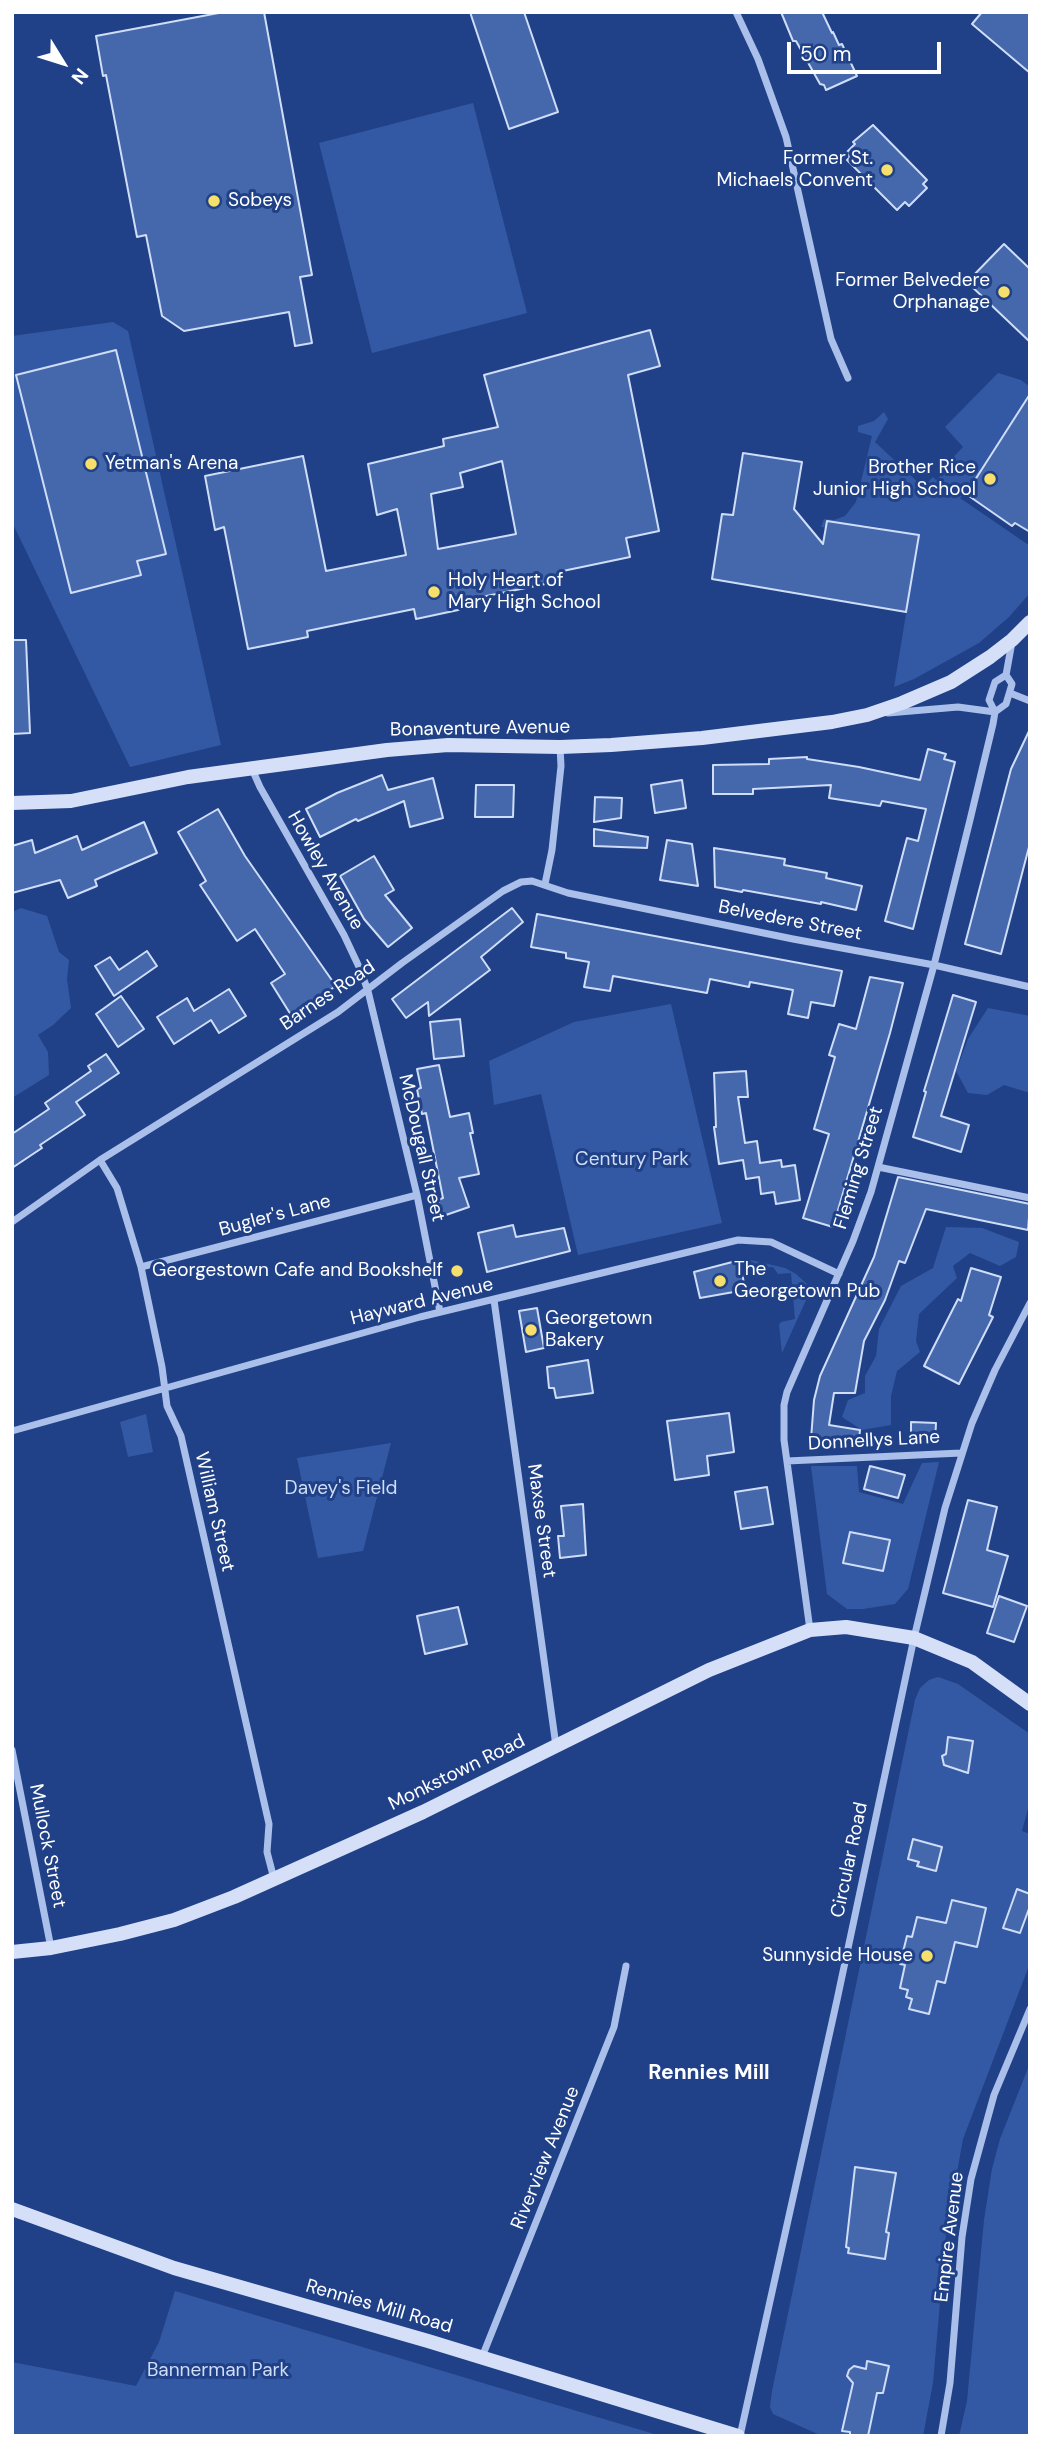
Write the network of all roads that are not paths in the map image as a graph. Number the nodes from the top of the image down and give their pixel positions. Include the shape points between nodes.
1 (736, 12) edge
2 (848, 378) dead end
3 (1030, 622) edge
4 (1012, 640) junction
5 (1006, 676) junction
6 (1010, 693) junction
7 (1030, 701) edge
8 (995, 712) junction
9 (867, 715) junction
10 (560, 747) junction
11 (252, 768) junction
12 (12, 803) edge
13 (545, 884) junction
14 (934, 965) junction
15 (1030, 987) edge
16 (368, 991) junction
17 (100, 1160) junction
18 (878, 1167) junction
19 (417, 1195) junction
20 (1030, 1198) edge
21 (12, 1222) edge
22 (141, 1267) junction
23 (839, 1274) junction
24 (494, 1300) junction
25 (1030, 1303) edge
26 (440, 1312) junction
27 (165, 1389) junction
28 (12, 1431) edge
29 (961, 1453) junction
30 (788, 1461) junction
31 (810, 1630) junction
32 (914, 1638) junction
33 (1030, 1704) edge
34 (556, 1746) junction
35 (12, 1750) edge
36 (274, 1879) junction
37 (51, 1948) junction
38 (12, 1952) edge
39 (626, 1966) dead end
40 (1030, 2009) edge
41 (12, 2208) edge
42 (482, 2357) junction
43 (739, 2436) edge
44 (941, 2436) edge

1 - 2 street via 786,137 831,339
3 - 4 street, Bonaventure Avenue
4 - 5 street, Fleming Street
4 - 9 street, Bonaventure Avenue via 951,681
5 - 6 street, Fleming Street via 1012,684
5 - 8 street, Fleming Street via 995,682 989,699
6 - 7 street
6 - 8 street, Fleming Street via 1006,704
8 - 9 street, Bonaventure Avenue via 958,707
8 - 14 street, Fleming Street
9 - 10 street, Bonaventure Avenue via 702,738
10 - 11 street, Bonaventure Avenue via 448,745
10 - 13 street via 555,826
11 - 12 street, Bonaventure Avenue via 71,802
11 - 16 street, Howley Avenue via 344,936
13 - 14 street, Belvedere Street via 568,893
13 - 16 street, Barnes Road via 521,882 503,891
14 - 15 street, Belvedere Street
14 - 18 street, Fleming Street
16 - 17 street, Barnes Road
16 - 19 street, McDougall Street
17 - 21 street, Barnes Road
17 - 22 street, William Street via 117,1188
18 - 20 street
18 - 23 street, Fleming Street
19 - 22 street, Bugler's Lane
19 - 26 street, McDougall Street
22 - 27 street, William Street
23 - 24 street, Hayward Avenue via 771,1242 741,1240
23 - 30 street, Fleming Street via 787,1392 783,1419
24 - 26 street, Hayward Avenue
24 - 34 street, Maxse Street
25 - 29 street, Circular Road via 995,1370
26 - 27 street, Hayward Avenue
27 - 28 street, Hayward Avenue
27 - 36 street, William Street via 169,1415 181,1436 269,1824 267,1853
29 - 30 street, Donnellys Lane
29 - 32 street, Circular Road
30 - 31 street, Fleming Street
31 - 32 street, Monkstown Road via 846,1627
31 - 34 street, Monkstown Road via 709,1670
32 - 33 street, Monkstown Road via 972,1662
32 - 43 street, Circular Road
34 - 36 street, Monkstown Road
35 - 37 street, Mullock Street
36 - 37 street, Monkstown Road via 174,1920
37 - 38 street, Monkstown Road
39 - 42 street, Riverview Avenue via 614,2027
40 - 44 street, Empire Avenue via 994,2095 971,2179
41 - 42 street, Rennies Mill Road via 174,2268
42 - 43 street, Rennies Mill Road

